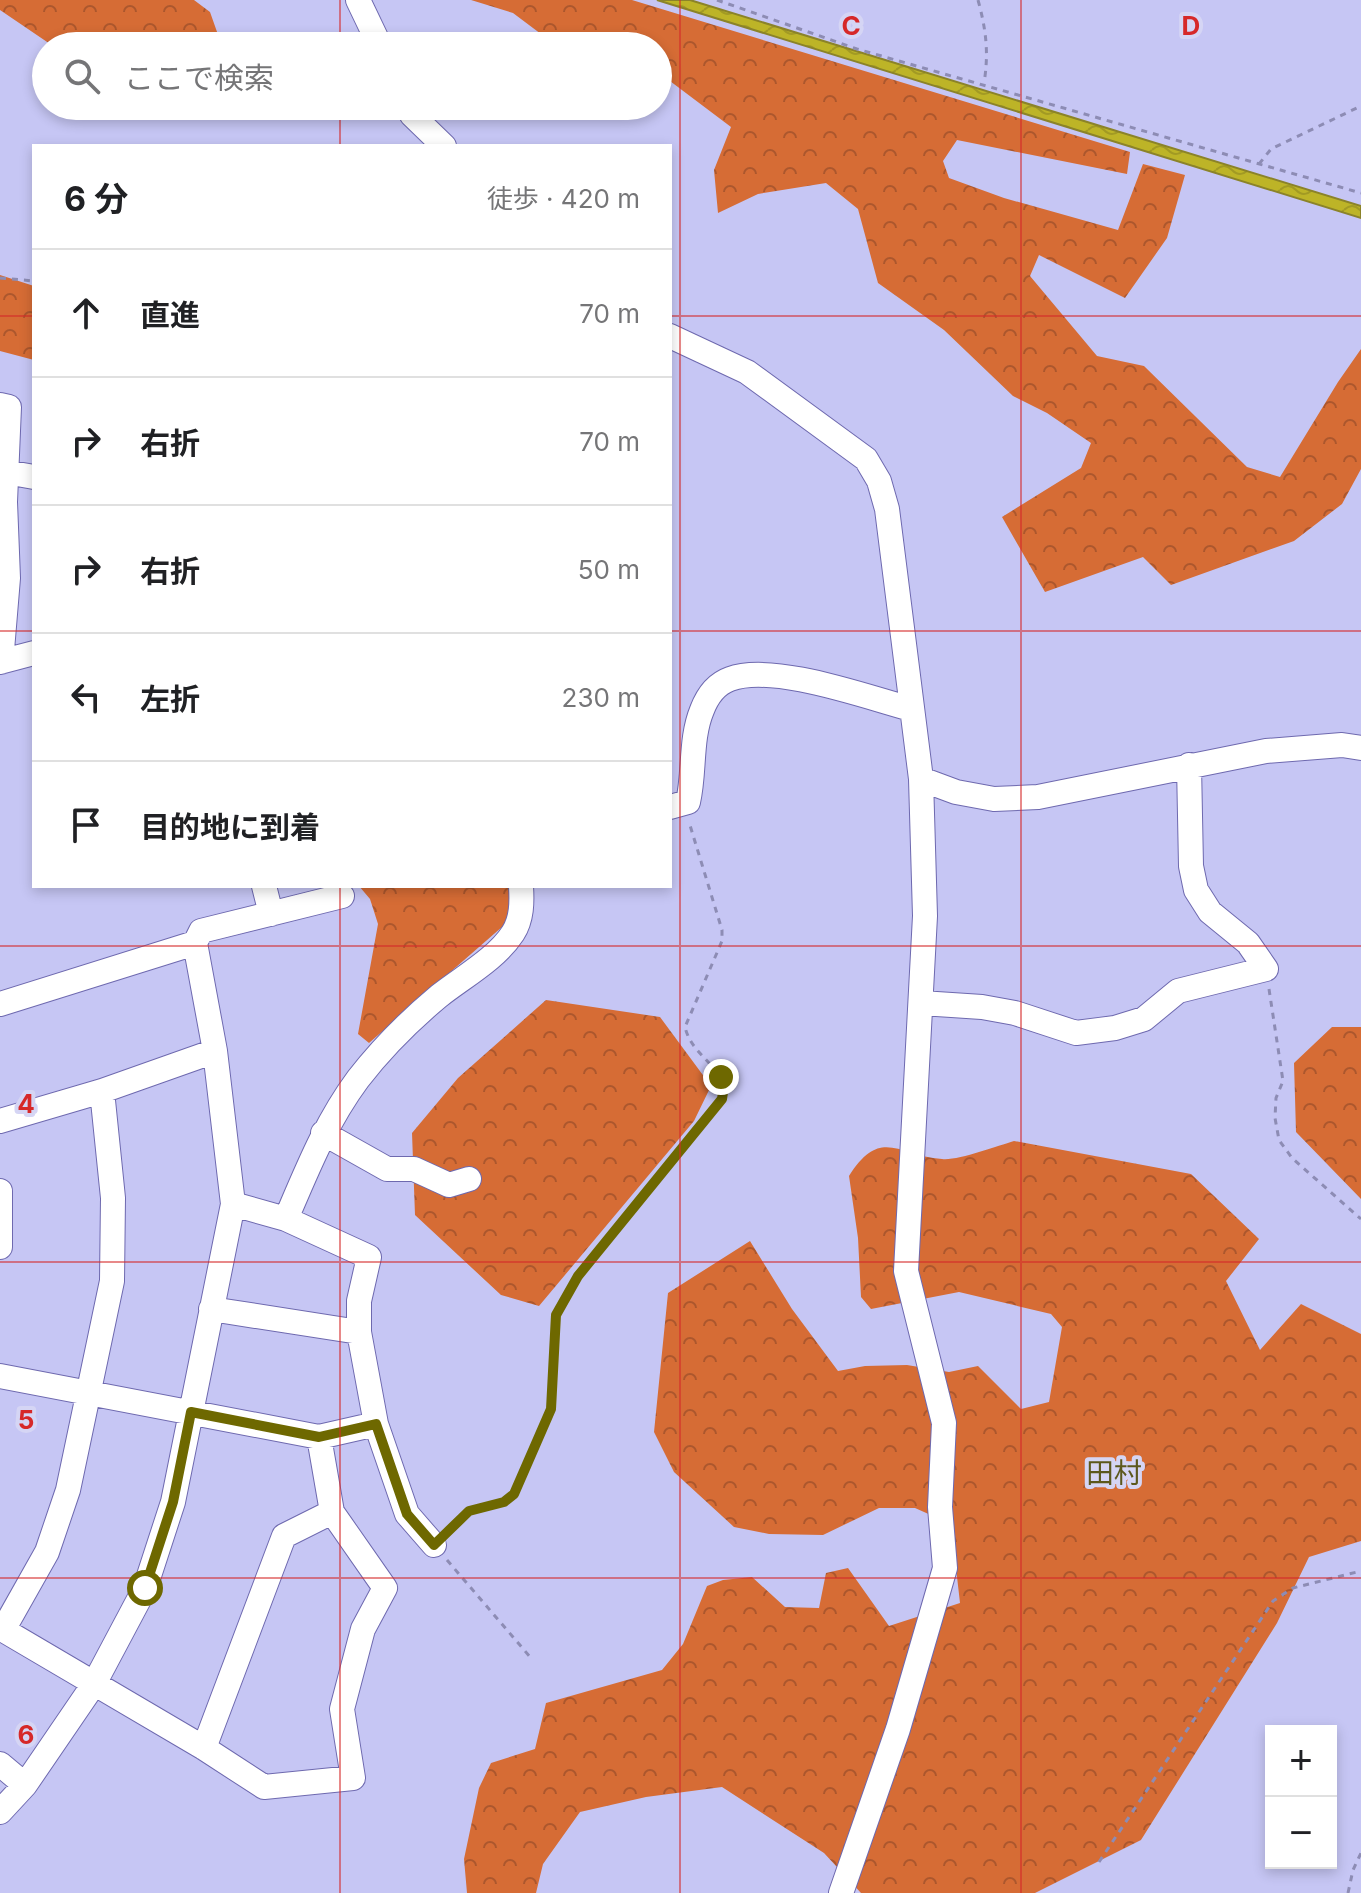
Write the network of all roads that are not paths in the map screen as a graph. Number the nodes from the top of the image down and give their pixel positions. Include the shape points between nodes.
1 (358, 0) edge
2 (373, 32) edge
3 (417, 120) edge
4 (442, 144) edge
5 (672, 337) edge
6 (0, 405) edge
7 (6, 472) junction
8 (32, 477) edge
9 (32, 654) edge
10 (1, 662) edge
11 (911, 709) junction
12 (1361, 748) edge
13 (1189, 765) junction
14 (921, 779) junction
15 (677, 805) edge
16 (264, 888) edge
17 (521, 888) edge
18 (342, 896) dead end
19 (271, 914) junction
20 (195, 943) junction
21 (921, 1003) junction
22 (0, 1004) edge
23 (215, 1051) junction
24 (102, 1091) junction
25 (0, 1121) edge
26 (323, 1133) junction
27 (469, 1179) dead end
28 (0, 1191) edge
29 (233, 1204) junction
30 (286, 1219) junction
31 (0, 1247) edge
32 (211, 1309) junction
33 (359, 1332) junction
34 (0, 1376) edge
35 (90, 1393) junction
36 (191, 1412) junction
37 (376, 1424) junction
38 (319, 1437) junction
39 (332, 1512) junction
40 (434, 1545) road end
41 (2, 1629) edge
42 (94, 1684) junction
43 (204, 1748) junction
44 (0, 1764) edge
45 (25, 1785) junction
46 (0, 1812) edge
47 (841, 1893) edge

1 - 2 street
3 - 4 street
5 - 11 street via 747,372 866,459 887,509
6 - 7 street via 9,407
7 - 8 street
7 - 10 street via 8,578
9 - 10 street
11 - 14 street
11 - 15 street via 787,676 730,679 712,690 702,710 688,802
12 - 13 street via 1266,751
13 - 14 street via 1038,797 994,799
13 - 21 street via 1196,890 1210,912 1248,943 1266,969 1178,991 1144,1019 1076,1033 1015,1013
14 - 21 street
16 - 19 street
17 - 26 street via 521,917 513,933 388,1042
18 - 19 street
19 - 20 street via 201,931
20 - 22 street
20 - 23 street
21 - 47 street via 906,1271 944,1423 940,1507 945,1568 898,1729
23 - 24 street
23 - 29 street
24 - 25 street
24 - 35 street via 113,1198 112,1281
26 - 27 street via 387,1169 414,1169 449,1185
26 - 30 street
28 - 31 street
29 - 30 street
29 - 32 street
30 - 33 street via 369,1257 359,1301
32 - 33 street
32 - 36 street
33 - 37 street
34 - 35 street
35 - 36 street
35 - 41 street via 68,1490 47,1552
36 - 38 street
36 - 42 street via 173,1502 145,1588
37 - 38 street
37 - 40 street via 407,1514
38 - 39 street
39 - 43 street via 284,1536
39 - 43 street via 385,1588 363,1629 342,1709 353,1778 264,1787
41 - 42 street
42 - 43 street
42 - 45 street
44 - 45 street
45 - 46 street

